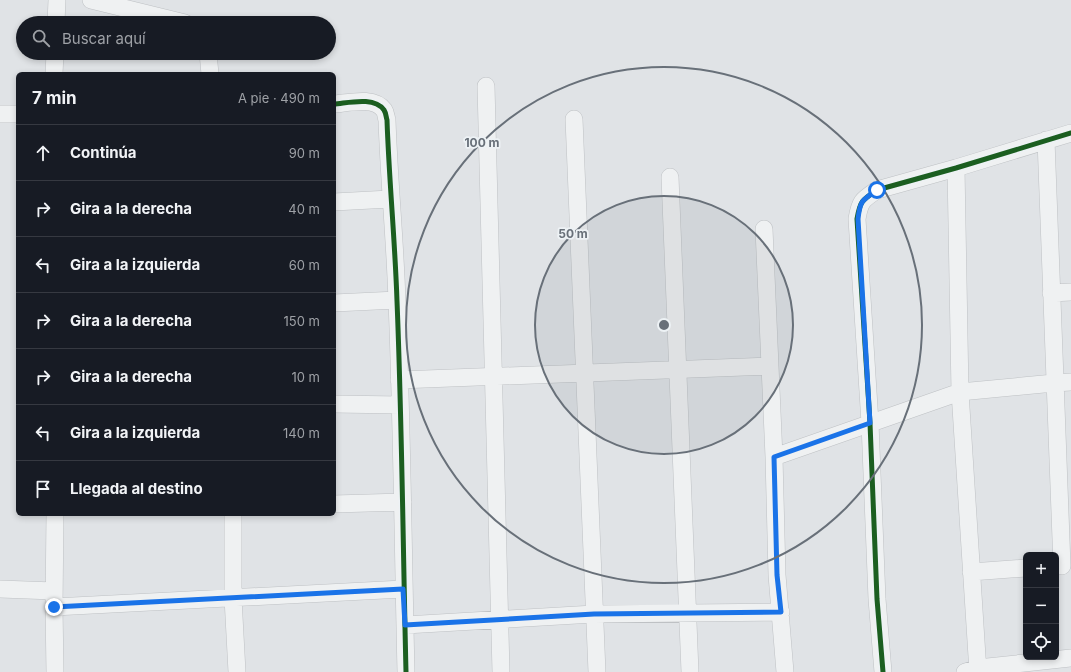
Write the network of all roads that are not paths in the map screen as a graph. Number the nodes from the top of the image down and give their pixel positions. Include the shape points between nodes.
1 (57, 0) edge
2 (90, 0) edge
3 (56, 16) edge
4 (156, 16) edge
5 (55, 60) edge
6 (209, 60) edge
7 (54, 72) edge
8 (210, 72) edge
9 (486, 86) dead end
10 (336, 104) edge
11 (0, 114) edge
12 (16, 114) edge
13 (574, 119) dead end
14 (1071, 133) edge
15 (1046, 140) junction
16 (956, 168) junction
17 (670, 177) dead end
18 (390, 199) junction
19 (336, 202) edge
20 (764, 229) dead end
21 (1071, 292) edge
22 (1051, 293) junction
23 (397, 300) junction
24 (336, 303) edge
25 (770, 366) junction
26 (678, 370) junction
27 (584, 373) junction
28 (494, 376) junction
29 (399, 380) junction
30 (1063, 383) edge
31 (960, 392) junction
32 (336, 404) edge
33 (400, 405) junction
34 (870, 423) junction
35 (774, 457) junction
36 (403, 502) junction
37 (336, 504) edge
38 (55, 516) edge
39 (233, 516) edge
40 (1063, 566) edge
41 (1023, 568) edge
42 (971, 572) junction
43 (0, 589) edge
44 (403, 589) junction
45 (233, 598) junction
46 (54, 599) junction
47 (781, 612) junction
48 (688, 613) junction
49 (594, 614) junction
50 (500, 620) junction
51 (405, 625) junction
52 (1071, 658) edge
53 (974, 671) edge
54 (55, 672) edge
55 (237, 672) edge
56 (406, 672) edge
57 (501, 672) edge
58 (597, 672) edge
59 (690, 672) edge
60 (785, 672) edge
61 (883, 672) edge

1 - 3 street
2 - 4 street
5 - 7 street
6 - 8 street
9 - 28 street
10 - 18 street via 370,102 384,111 387,120
11 - 12 street
13 - 27 street
14 - 15 street
15 - 16 street
15 - 22 street
16 - 31 street
16 - 34 street via 877,190 860,204 858,219
17 - 26 street
18 - 19 street
18 - 23 street
20 - 25 street
21 - 22 street
22 - 30 street
23 - 24 street
23 - 29 street
25 - 26 street
25 - 35 street
26 - 27 street
26 - 48 street
27 - 28 street
27 - 49 street
28 - 29 street
28 - 50 street
29 - 33 street
30 - 31 street
30 - 40 street
31 - 34 street
31 - 42 street
32 - 33 street
33 - 36 street
34 - 35 street
34 - 61 street via 877,599
35 - 47 street via 777,575
36 - 37 street
36 - 44 street
38 - 46 street
39 - 45 street
41 - 42 street
42 - 53 street
43 - 46 street
44 - 45 street
44 - 51 street
45 - 46 street
45 - 55 street
46 - 54 street
47 - 48 street
47 - 60 street
48 - 49 street
48 - 59 street
49 - 50 street
49 - 58 street
50 - 51 street
50 - 57 street
51 - 56 street
52 - 53 street

